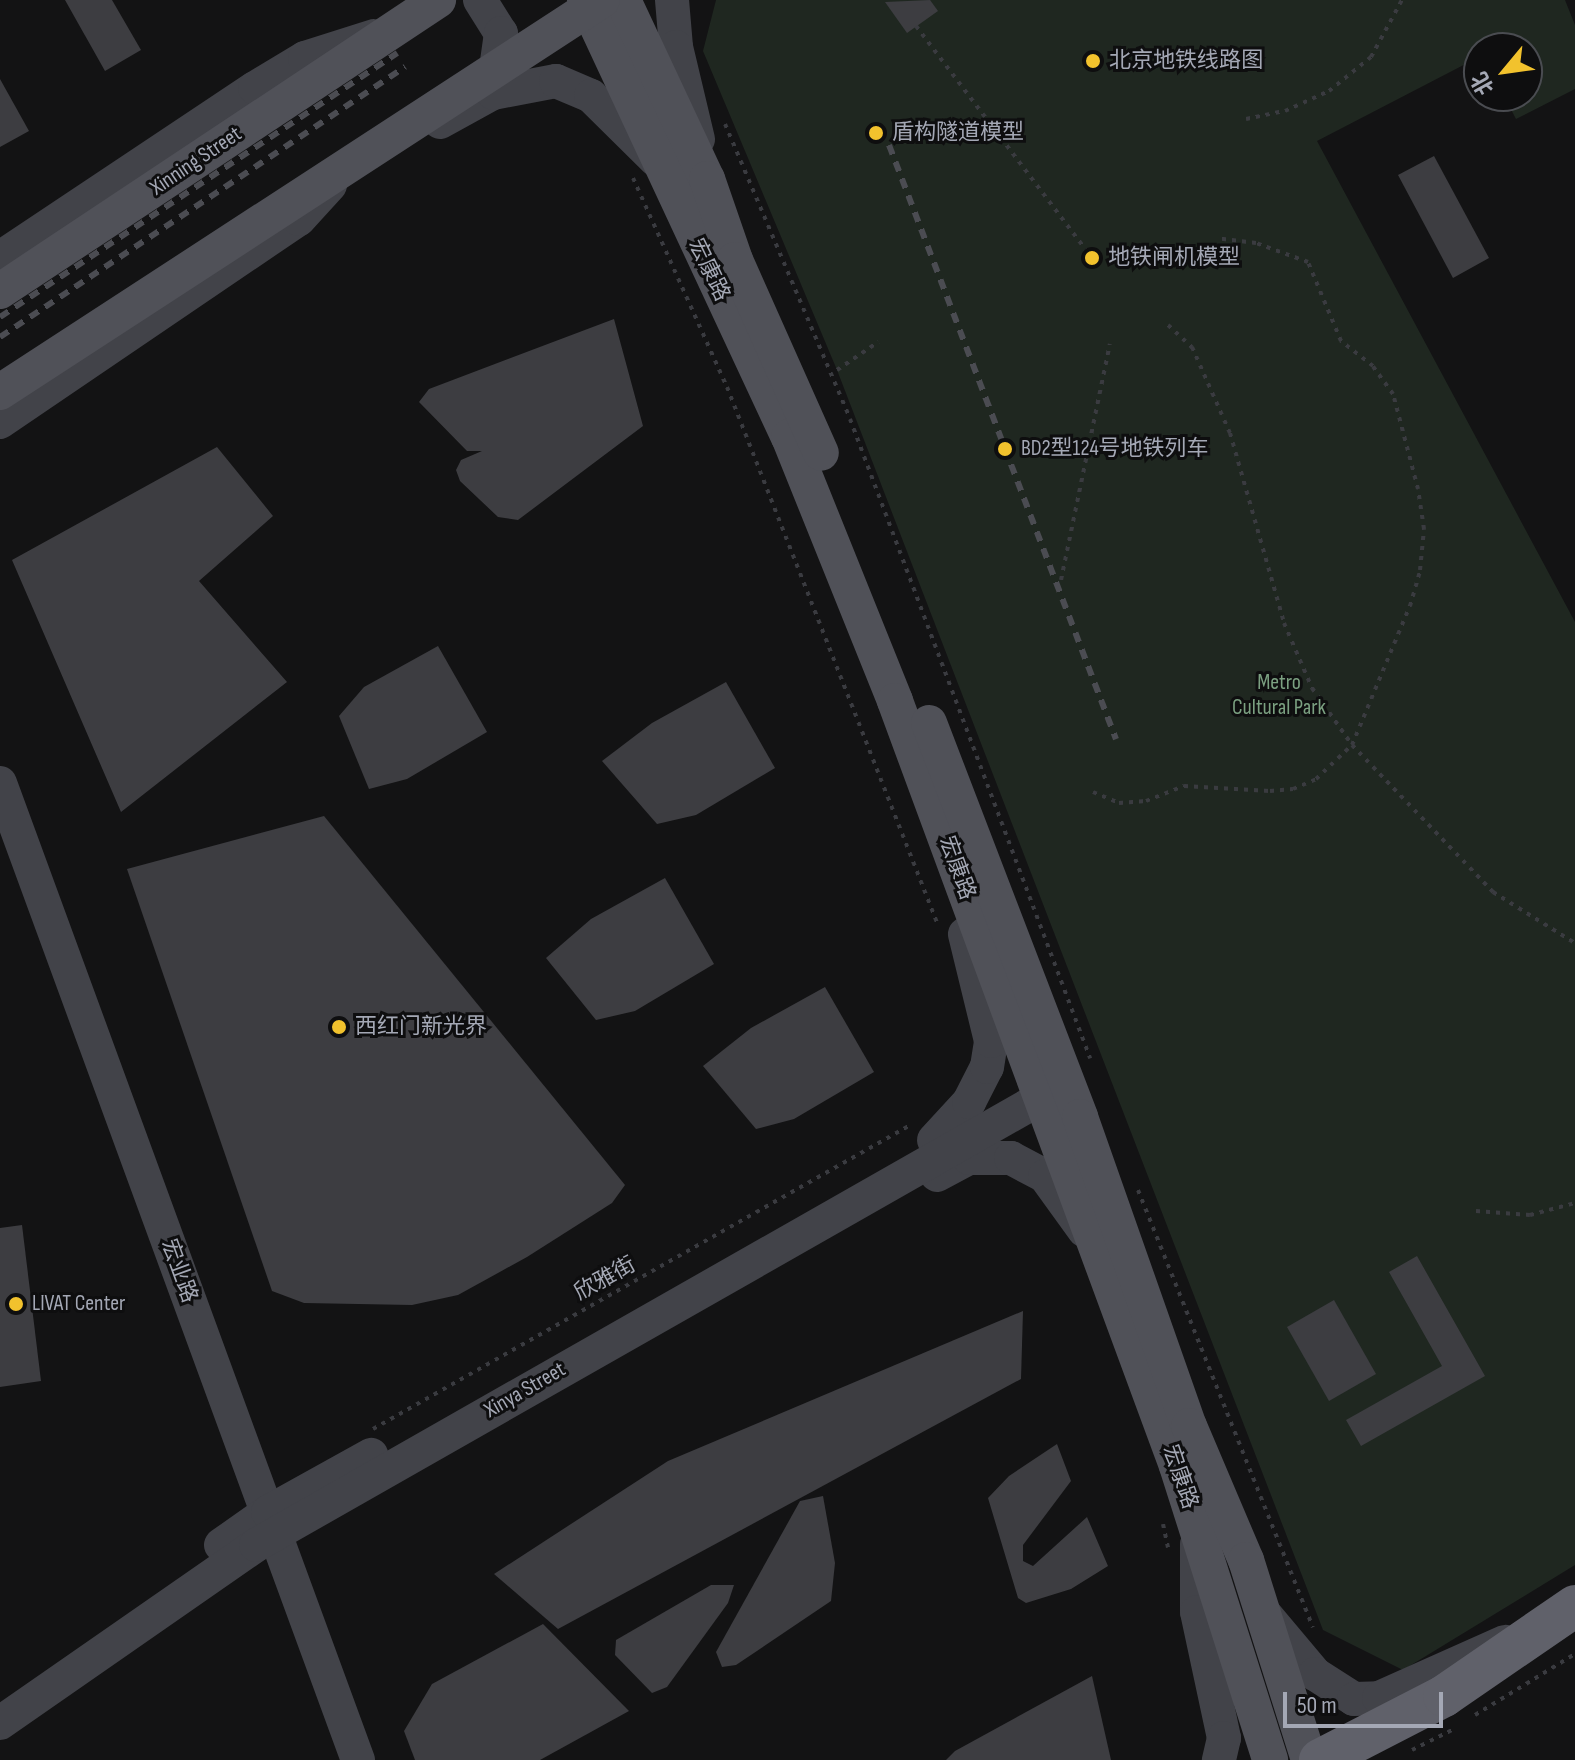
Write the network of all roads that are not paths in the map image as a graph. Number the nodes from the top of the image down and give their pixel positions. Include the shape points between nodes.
1 (421, 0) edge
2 (438, 0) edge
3 (480, 0) edge
4 (672, 0) edge
5 (600, 2) edge
6 (391, 30) junction
7 (496, 70) junction
8 (355, 158) junction
9 (193, 163) junction
10 (644, 168) junction
11 (707, 179) junction
12 (83, 202) junction
13 (0, 258) edge
14 (0, 291) edge
15 (0, 392) edge
16 (0, 422) edge
17 (0, 783) edge
18 (934, 806) junction
19 (0, 842) edge
20 (1051, 1085) junction
21 (929, 1129) junction
22 (811, 1226) junction
23 (1096, 1247) junction
24 (1180, 1523) junction
25 (262, 1530) junction
26 (1575, 1606) edge
27 (1263, 1612) junction
28 (1539, 1632) junction
29 (0, 1697) edge
30 (0, 1723) edge
31 (338, 1760) edge
32 (358, 1760) edge
33 (1219, 1760) edge
34 (1270, 1760) edge
35 (1309, 1760) edge
36 (1320, 1760) edge

1 - 6 main road
2 - 6 main road, Xinning Street
3 - 7 main road via 501,33
4 - 11 main road via 676,47
5 - 7 main road
5 - 10 main road, 宏康路
5 - 11 main road, 宏康路
6 - 9 main road, Xinning Street
6 - 12 main road, Xinning Street via 305,58
7 - 8 main road
8 - 10 main road via 493,93 556,81 591,96
8 - 15 main road
8 - 16 main road via 299,219
9 - 12 main road
9 - 14 main road, Xinning Street
10 - 18 main road, 宏康路 via 789,437
11 - 20 main road, 宏康路 via 735,260 786,368 893,629
12 - 13 main road, Xinning Street
17 - 25 main road, 宏业路
18 - 20 main road, 宏康路
18 - 21 main road via 991,1041 987,1067 969,1102
19 - 25 main road, 宏业路
20 - 21 main road, Xinya Street
20 - 22 main road, Xinya Street
20 - 23 main road, 宏康路
20 - 27 main road, 宏康路
21 - 25 main road, Xinya Street
22 - 23 main road via 888,1201 969,1158 1011,1158 1045,1176
22 - 25 main road, Xinya Street
23 - 24 main road, 宏康路
24 - 33 main road via 1224,1738
24 - 34 main road, 宏康路
25 - 29 main road, Xinya Street
25 - 30 main road, Xinya Street
25 - 31 main road, 宏业路
25 - 32 main road, 宏业路
26 - 28 highway
27 - 28 main road via 1315,1674 1354,1699 1379,1698 1482,1649
27 - 35 main road, 宏康路
28 - 36 highway via 1444,1696

